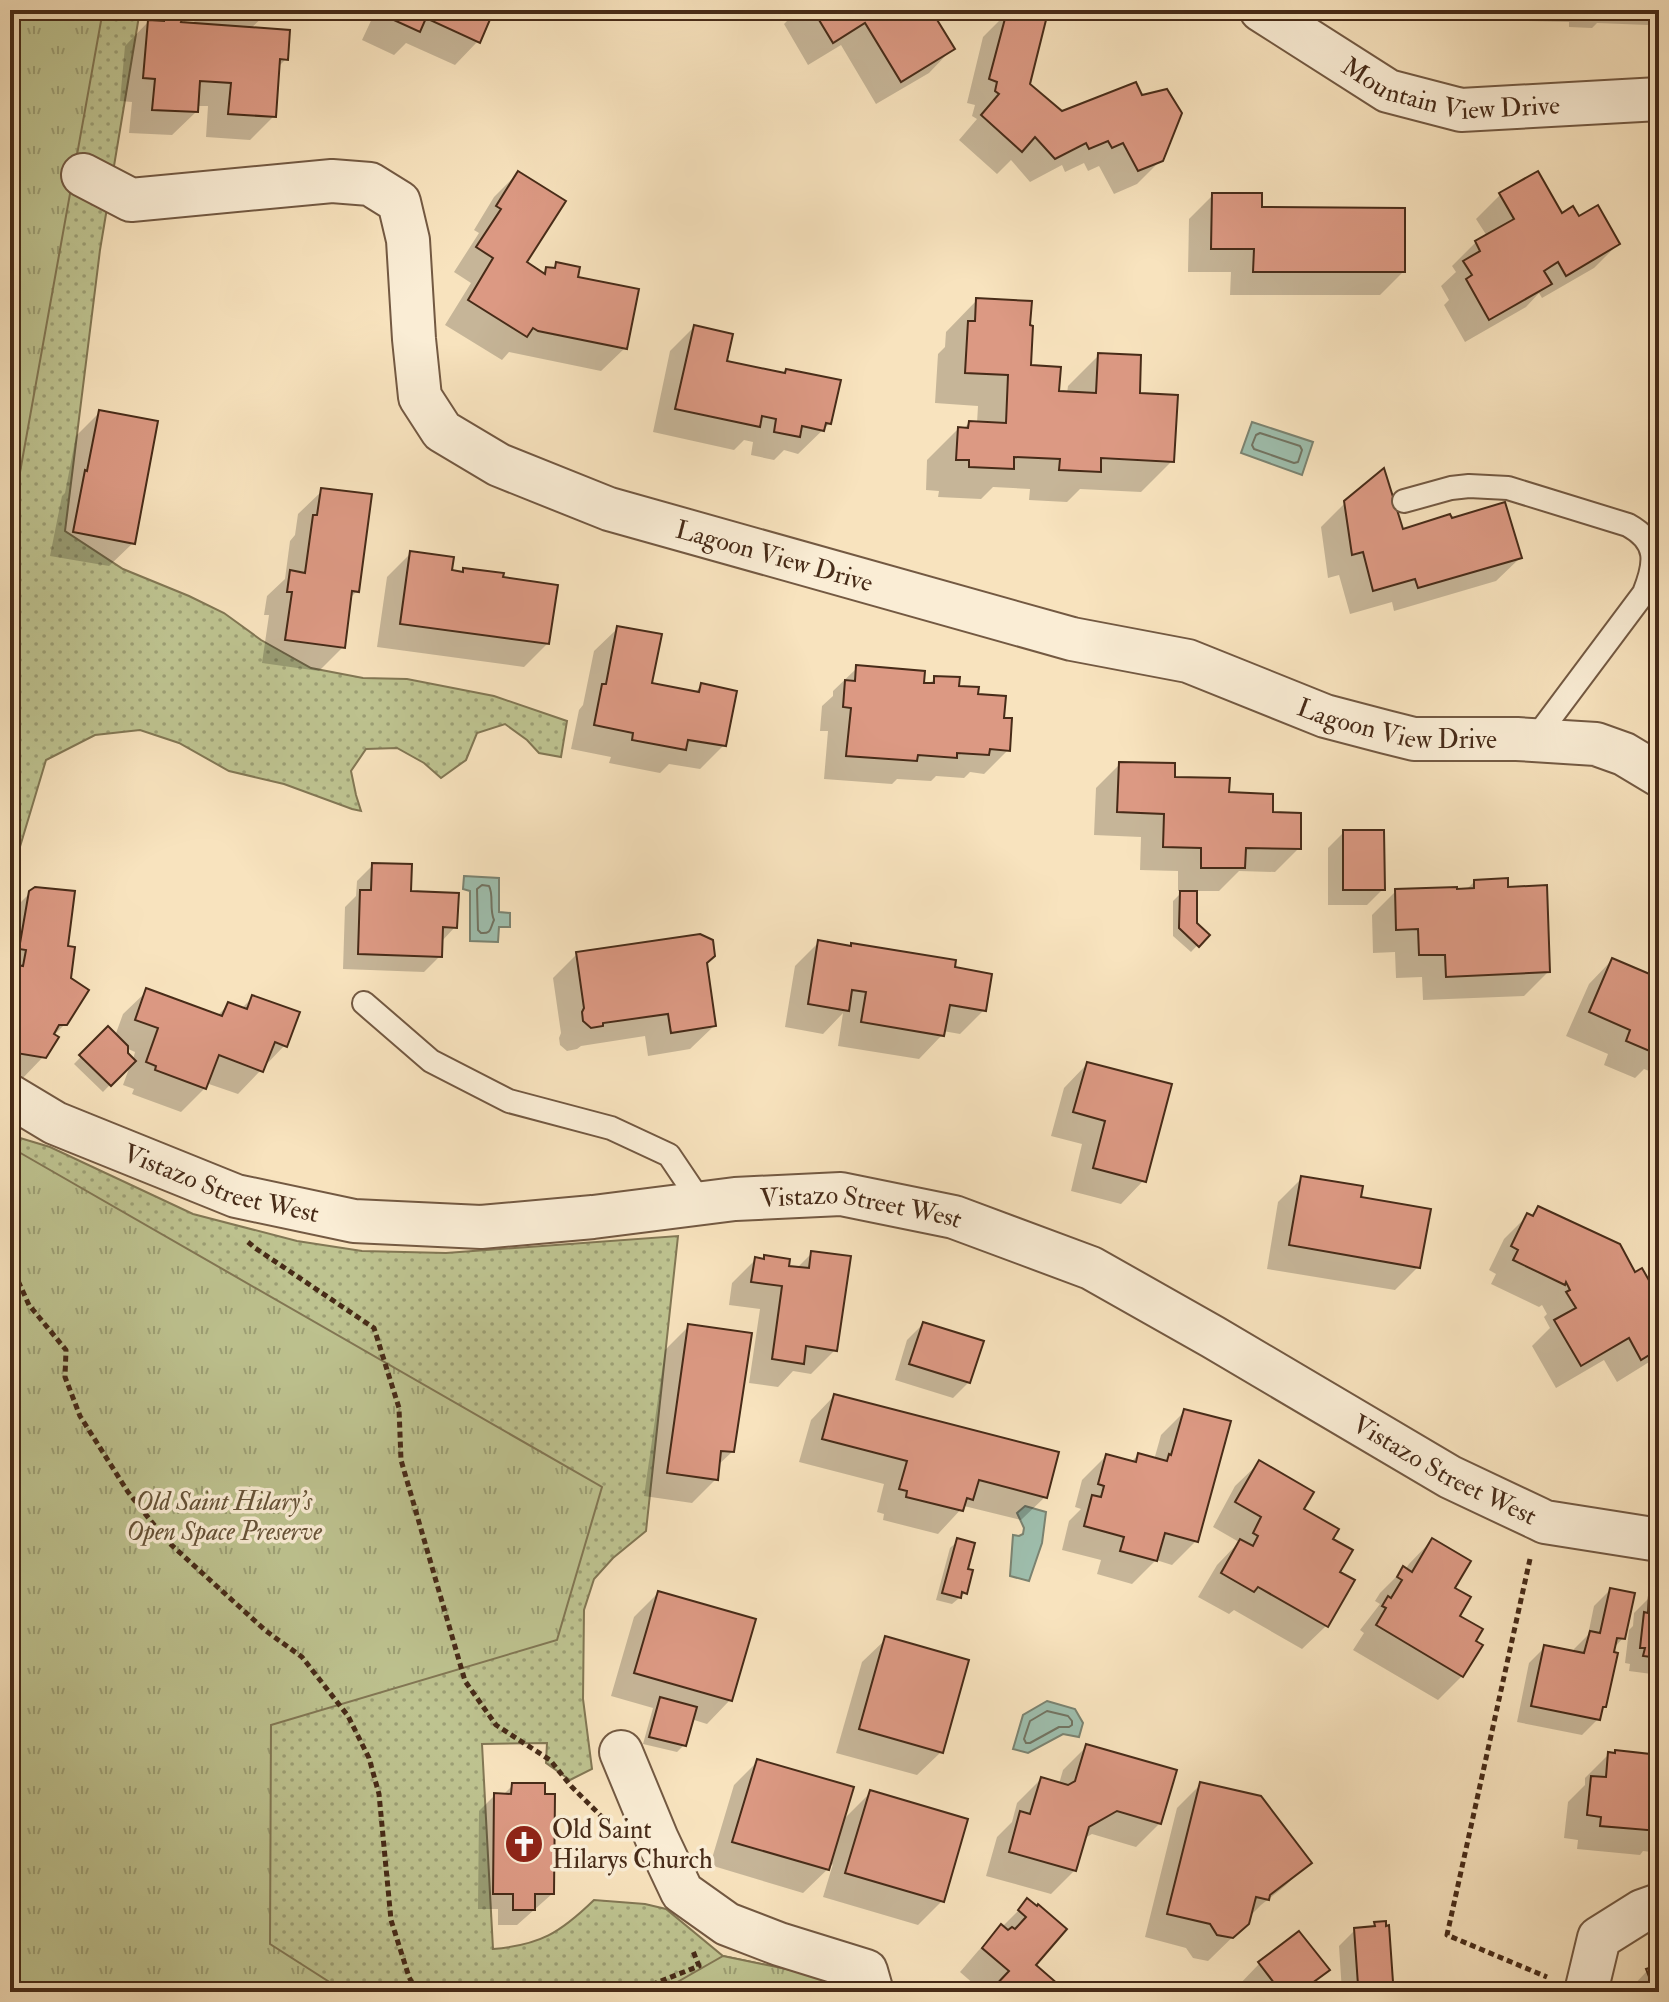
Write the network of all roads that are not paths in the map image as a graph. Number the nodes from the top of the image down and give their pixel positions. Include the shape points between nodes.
1 (1261, 10) edge
2 (1659, 99) edge
3 (83, 175) dead end
4 (1404, 501) dead end
5 (1534, 740) junction
6 (1659, 775) edge
7 (364, 1003) dead end
8 (10, 1096) edge
9 (702, 1204) junction
10 (1659, 1540) edge
11 (621, 1752) dead end
12 (1659, 1905) edge
13 (1571, 1986) edge
14 (872, 1992) edge

1 - 2 street, Mountain View Drive via 1388,91 1461,110
3 - 5 street, Lagoon View Drive via 131,200 332,181 370,184 399,202 408,240 420,397 442,431 453,438 499,465 593,503 1072,639 1188,661 1325,716 1386,732 1414,739
4 - 5 lane via 1460,487 1508,488 1628,525 1647,540 1653,562 1644,593
5 - 6 street, Lagoon View Drive via 1596,744
7 - 9 lane via 431,1061 509,1101 611,1128 669,1155
8 - 9 street, Vistazo Street West via 55,1123 236,1196 354,1221 481,1227
9 - 10 street, Vistazo Street West via 841,1194 954,1217 1091,1268 1450,1477 1545,1522
11 - 14 street via 682,1892 727,1924 866,1971
12 - 13 street via 1599,1938

